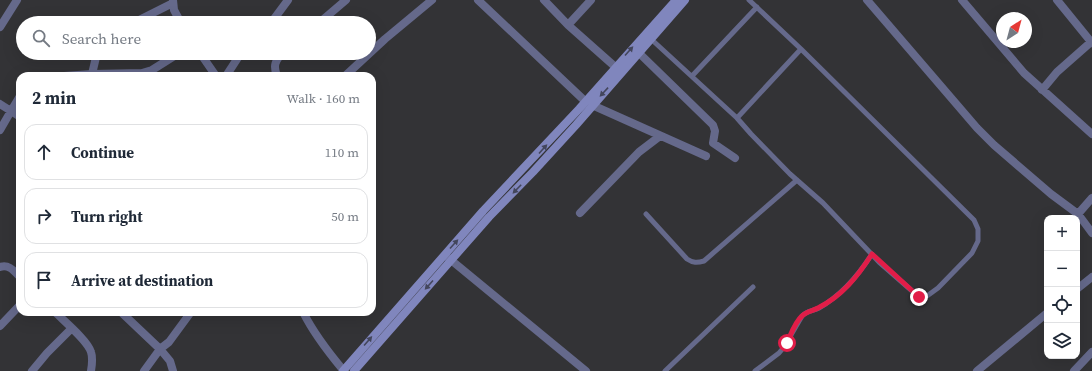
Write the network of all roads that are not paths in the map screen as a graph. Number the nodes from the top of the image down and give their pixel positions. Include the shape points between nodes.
1 (17, 0) edge
2 (288, 0) edge
3 (346, 0) edge
4 (432, 0) edge
5 (479, 0) edge
6 (544, 0) edge
7 (591, 0) edge
8 (676, 0) edge
9 (685, 0) edge
10 (749, 0) edge
11 (867, 0) edge
12 (962, 0) edge
13 (1057, 0) edge
14 (173, 2) edge
15 (757, 7) junction
16 (146, 16) edge
17 (177, 16) edge
18 (276, 16) edge
19 (327, 16) edge
20 (568, 25) junction
21 (0, 27) edge
22 (651, 39) junction
23 (1092, 42) edge
24 (376, 47) edge
25 (801, 49) junction
26 (640, 52) junction
27 (95, 60) edge
28 (168, 60) edge
29 (205, 60) edge
30 (236, 60) edge
31 (362, 60) edge
32 (276, 62) edge
33 (619, 70) junction
34 (92, 72) edge
35 (145, 72) edge
36 (213, 72) edge
37 (229, 72) edge
38 (276, 72) edge
39 (349, 72) edge
40 (692, 76) junction
41 (1042, 90) junction
42 (16, 103) edge
43 (589, 103) junction
44 (0, 104) edge
45 (11, 111) junction
46 (16, 114) edge
47 (737, 118) junction
48 (0, 130) edge
49 (1092, 134) edge
50 (660, 136) junction
51 (706, 156) dead end
52 (735, 158) dead end
53 (797, 180) junction
54 (1092, 198) edge
55 (580, 213) dead end
56 (646, 214) dead end
57 (1078, 214) junction
58 (1092, 233) edge
59 (445, 254) junction
60 (872, 254) junction
61 (451, 260) junction
62 (0, 267) edge
63 (16, 274) edge
64 (1092, 277) edge
65 (752, 287) dead end
66 (1080, 287) edge
67 (16, 309) edge
68 (1044, 315) edge
69 (59, 316) edge
70 (127, 316) edge
71 (188, 316) edge
72 (305, 316) edge
73 (0, 326) edge
74 (72, 329) junction
75 (160, 349) junction
76 (1092, 352) edge
77 (32, 371) edge
78 (91, 371) edge
79 (144, 371) edge
80 (173, 371) edge
81 (344, 371) edge
82 (354, 371) edge
83 (586, 371) edge
84 (665, 371) edge
85 (755, 371) edge
86 (977, 371) edge
87 (1074, 371) edge

1 - 21 street
2 - 18 street
3 - 19 street
4 - 24 street
5 - 43 street
6 - 20 street
7 - 20 street
33 -> 8 main road
9 - 22 main road
10 - 15 lane
11 - 57 street via 937,83 994,145
12 - 41 street via 1024,73
13 - 23 street
14 - 16 street
14 - 17 street
15 - 25 lane
15 - 40 lane
20 - 33 street
22 - 26 main road
22 - 40 lane
23 - 41 street via 1057,72
25 - 47 lane
25 - 60 lane via 974,220 978,229 978,241 972,253 927,296 919,297
26 - 33 main road
26 - 52 street via 713,125 713,143
27 - 34 street
28 - 35 street
29 - 36 street
30 - 37 street
31 - 39 street
32 - 38 street
33 - 43 main road
40 - 47 lane
41 - 49 street
42 - 45 street
43 - 50 street
59 -> 43 main road
43 -> 61 main road via 544,160
44 - 45 street
45 - 46 street
45 - 48 street
47 - 53 lane
50 - 51 street
50 - 55 street via 639,152
53 - 56 lane via 698,263 687,259
53 - 60 lane
54 - 57 street
57 - 58 street
59 - 61 street
81 -> 59 main road
60 - 85 lane via 844,290 818,308 806,312 779,353
61 -> 82 main road
61 - 83 street
62 - 63 street via 8,267
64 - 66 street
65 - 84 lane
67 - 73 street
68 - 86 street
69 - 74 street
70 - 75 street
71 - 75 street via 169,342
72 - 81 street via 326,350
74 - 77 street
74 - 78 street via 91,351
75 - 79 street
75 - 80 street via 170,361
76 - 87 street

